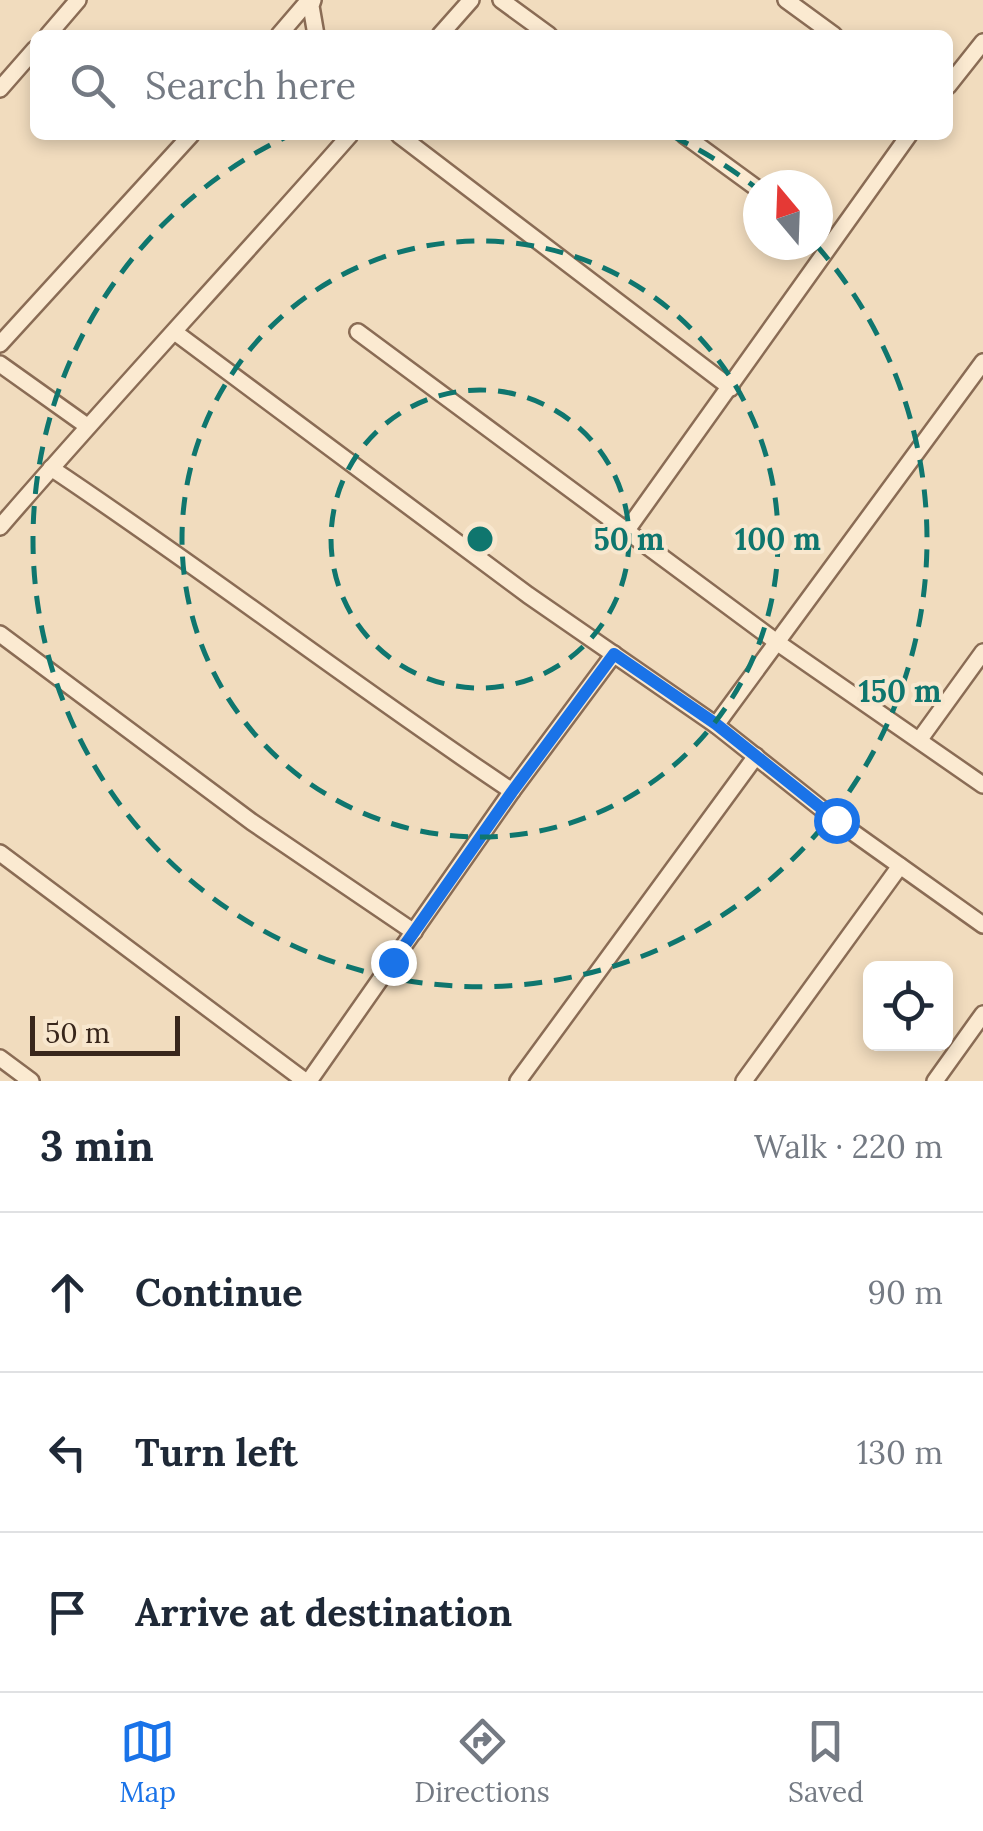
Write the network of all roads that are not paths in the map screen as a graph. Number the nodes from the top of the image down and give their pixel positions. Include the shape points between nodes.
1 (78, 0) edge
2 (312, 0) edge
3 (471, 0) edge
4 (501, 0) edge
5 (791, 1) edge
6 (52, 30) edge
7 (284, 30) edge
8 (315, 30) edge
9 (444, 30) edge
10 (541, 30) edge
11 (828, 30) edge
12 (983, 42) edge
13 (30, 55) edge
14 (953, 80) edge
15 (0, 89) edge
16 (186, 140) edge
17 (346, 140) edge
18 (406, 140) edge
19 (691, 140) edge
20 (905, 140) edge
21 (743, 178) edge
22 (833, 228) edge
23 (811, 260) edge
24 (358, 332) dead end
25 (176, 333) junction
26 (0, 344) edge
27 (983, 362) edge
28 (0, 364) edge
29 (731, 388) junction
30 (87, 426) junction
31 (52, 468) junction
32 (0, 528) edge
33 (627, 530) junction
34 (0, 634) edge
35 (778, 642) junction
36 (983, 652) edge
37 (614, 654) junction
38 (716, 724) junction
39 (920, 738) junction
40 (756, 756) junction
41 (983, 785) edge
42 (512, 792) junction
43 (0, 853) edge
44 (900, 866) junction
45 (983, 925) edge
46 (414, 932) junction
47 (983, 1014) edge
48 (0, 1058) edge
49 (31, 1081) edge
50 (307, 1081) edge
51 (518, 1081) edge
52 (744, 1081) edge
53 (936, 1081) edge

1 - 6 street
2 - 7 street
2 - 8 street
3 - 9 street
4 - 10 street
5 - 11 street
12 - 14 street
13 - 15 street
16 - 26 street
17 - 25 street
18 - 29 street
19 - 21 street
20 - 22 street
23 - 29 street
24 - 33 street
25 - 30 street
25 - 37 street
27 - 35 street
28 - 30 street
29 - 33 street
30 - 31 street
31 - 32 street
31 - 42 street
33 - 35 street
34 - 46 street via 237,811
35 - 38 street
35 - 39 street
36 - 39 street
37 - 38 street
37 - 42 street
38 - 40 street
39 - 41 street
40 - 44 street
40 - 51 street
42 - 46 street
43 - 50 street
44 - 45 street
44 - 52 street
46 - 50 street
47 - 53 street
48 - 49 street

